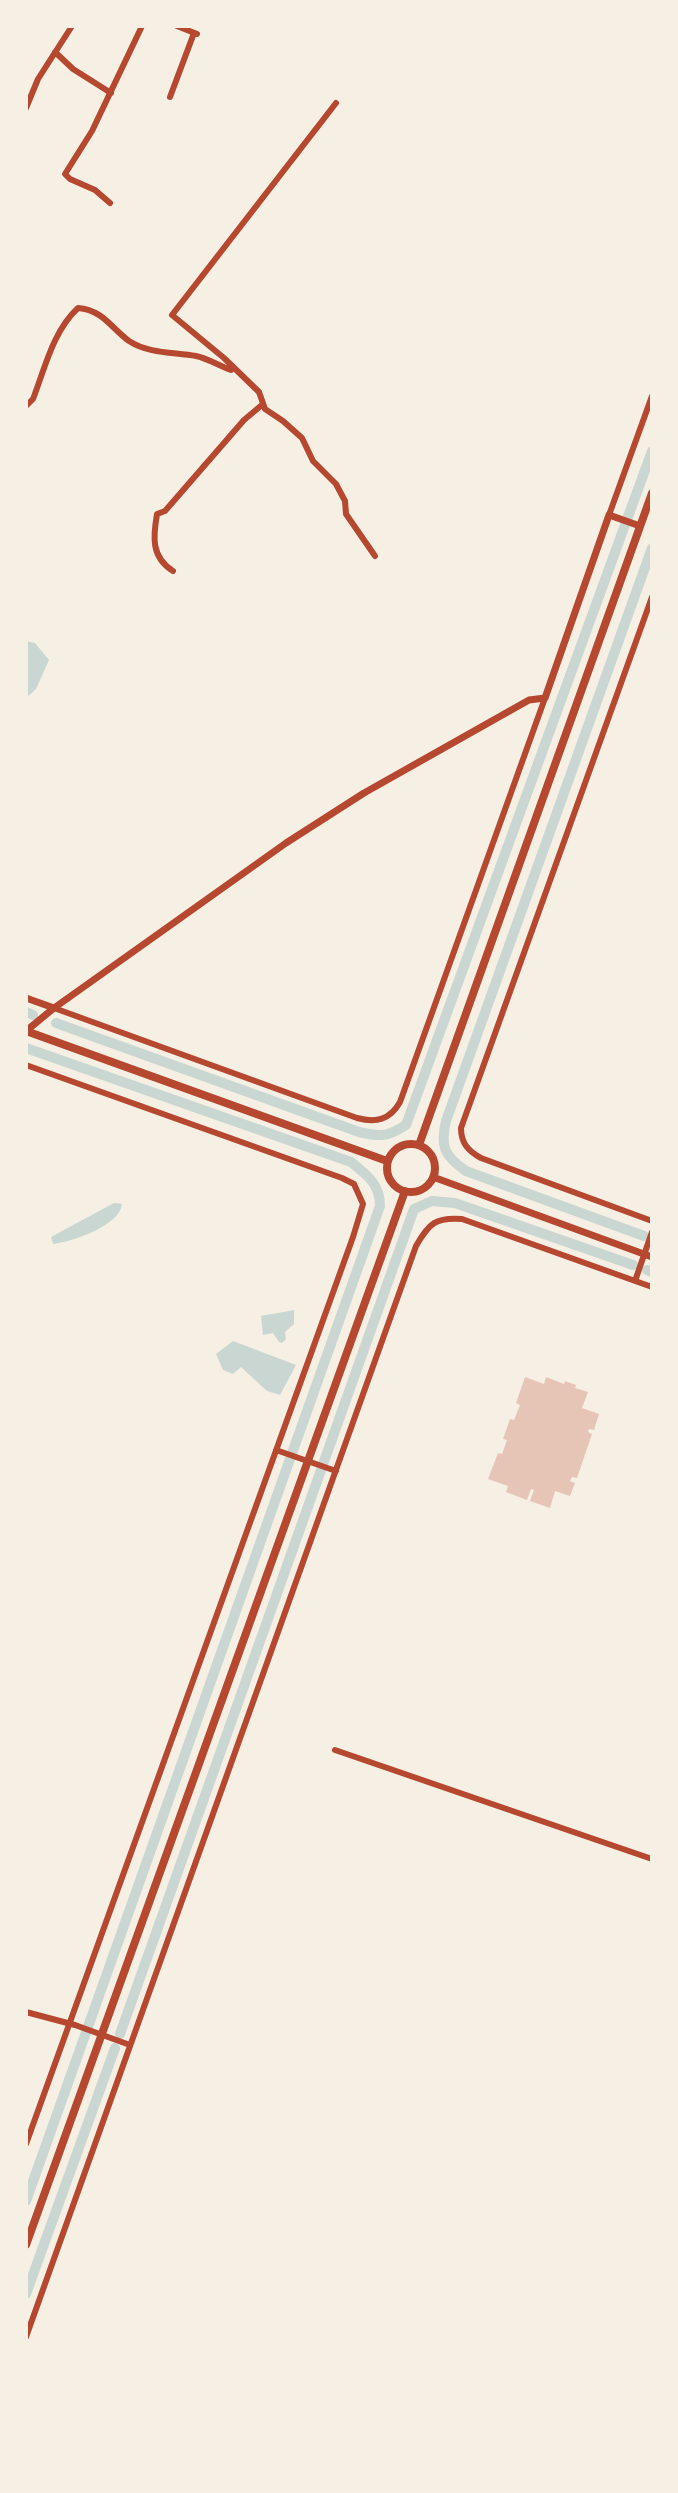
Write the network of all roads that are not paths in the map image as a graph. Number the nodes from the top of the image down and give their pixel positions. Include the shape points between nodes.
1 (72, 26) edge
2 (142, 26) edge
3 (177, 26) edge
4 (55, 52) junction
5 (111, 93) junction
6 (170, 97) dead end
7 (336, 103) dead end
8 (26, 108) edge
9 (110, 203) dead end
10 (234, 371) junction
11 (652, 396) edge
12 (263, 404) junction
13 (26, 406) edge
14 (652, 493) edge
15 (609, 515) junction
16 (631, 523) junction
17 (375, 556) dead end
18 (173, 571) dead end
19 (652, 597) edge
20 (545, 698) junction
21 (26, 998) edge
22 (54, 1008) junction
23 (26, 1031) edge
24 (26, 1065) edge
25 (419, 1145) junction
26 (387, 1161) junction
27 (433, 1177) junction
28 (405, 1191) junction
29 (652, 1221) edge
30 (652, 1232) edge
31 (648, 1256) edge
32 (635, 1281) junction
33 (652, 1287) edge
34 (279, 1451) junction
35 (308, 1461) junction
36 (333, 1470) junction
37 (335, 1750) dead end
38 (652, 1859) edge
39 (26, 2012) edge
40 (72, 2024) junction
41 (98, 2033) junction
42 (130, 2045) junction
43 (26, 2144) edge
44 (26, 2245) edge
45 (26, 2337) edge

1 - 4 street
2 - 5 street
3 - 6 street via 196,33
4 - 5 street
4 - 8 street
5 - 9 street via 65,174
7 - 10 street via 172,315
10 - 12 street via 259,392
10 - 13 street via 198,356 147,349 128,340 99,313 78,308 60,332
11 - 15 street
12 - 17 street via 302,438 313,461 336,484 346,514
12 - 18 street via 157,514 155,550
14 - 16 main road
15 - 16 street
15 - 20 street
16 - 25 main road
19 - 29 street via 461,1136 470,1152 481,1158
20 - 22 street via 529,700 364,793
20 - 22 street via 394,1113 384,1119 357,1118
21 - 22 street
22 - 23 street
23 - 26 main road
24 - 34 street via 354,1184 363,1204 361,1215
25 - 26 main road via 401,1146
25 - 27 main road via 432,1157
26 - 28 main road via 391,1182
27 - 28 main road via 421,1190
27 - 31 street
28 - 35 main road
30 - 31 street
31 - 32 street
32 - 33 street
32 - 36 street via 462,1219 432,1223 416,1246
34 - 35 street
34 - 40 street
35 - 36 street
35 - 41 main road
36 - 42 street
37 - 38 street
39 - 40 street
40 - 41 street
40 - 43 street
41 - 42 street
41 - 44 main road
42 - 45 street

